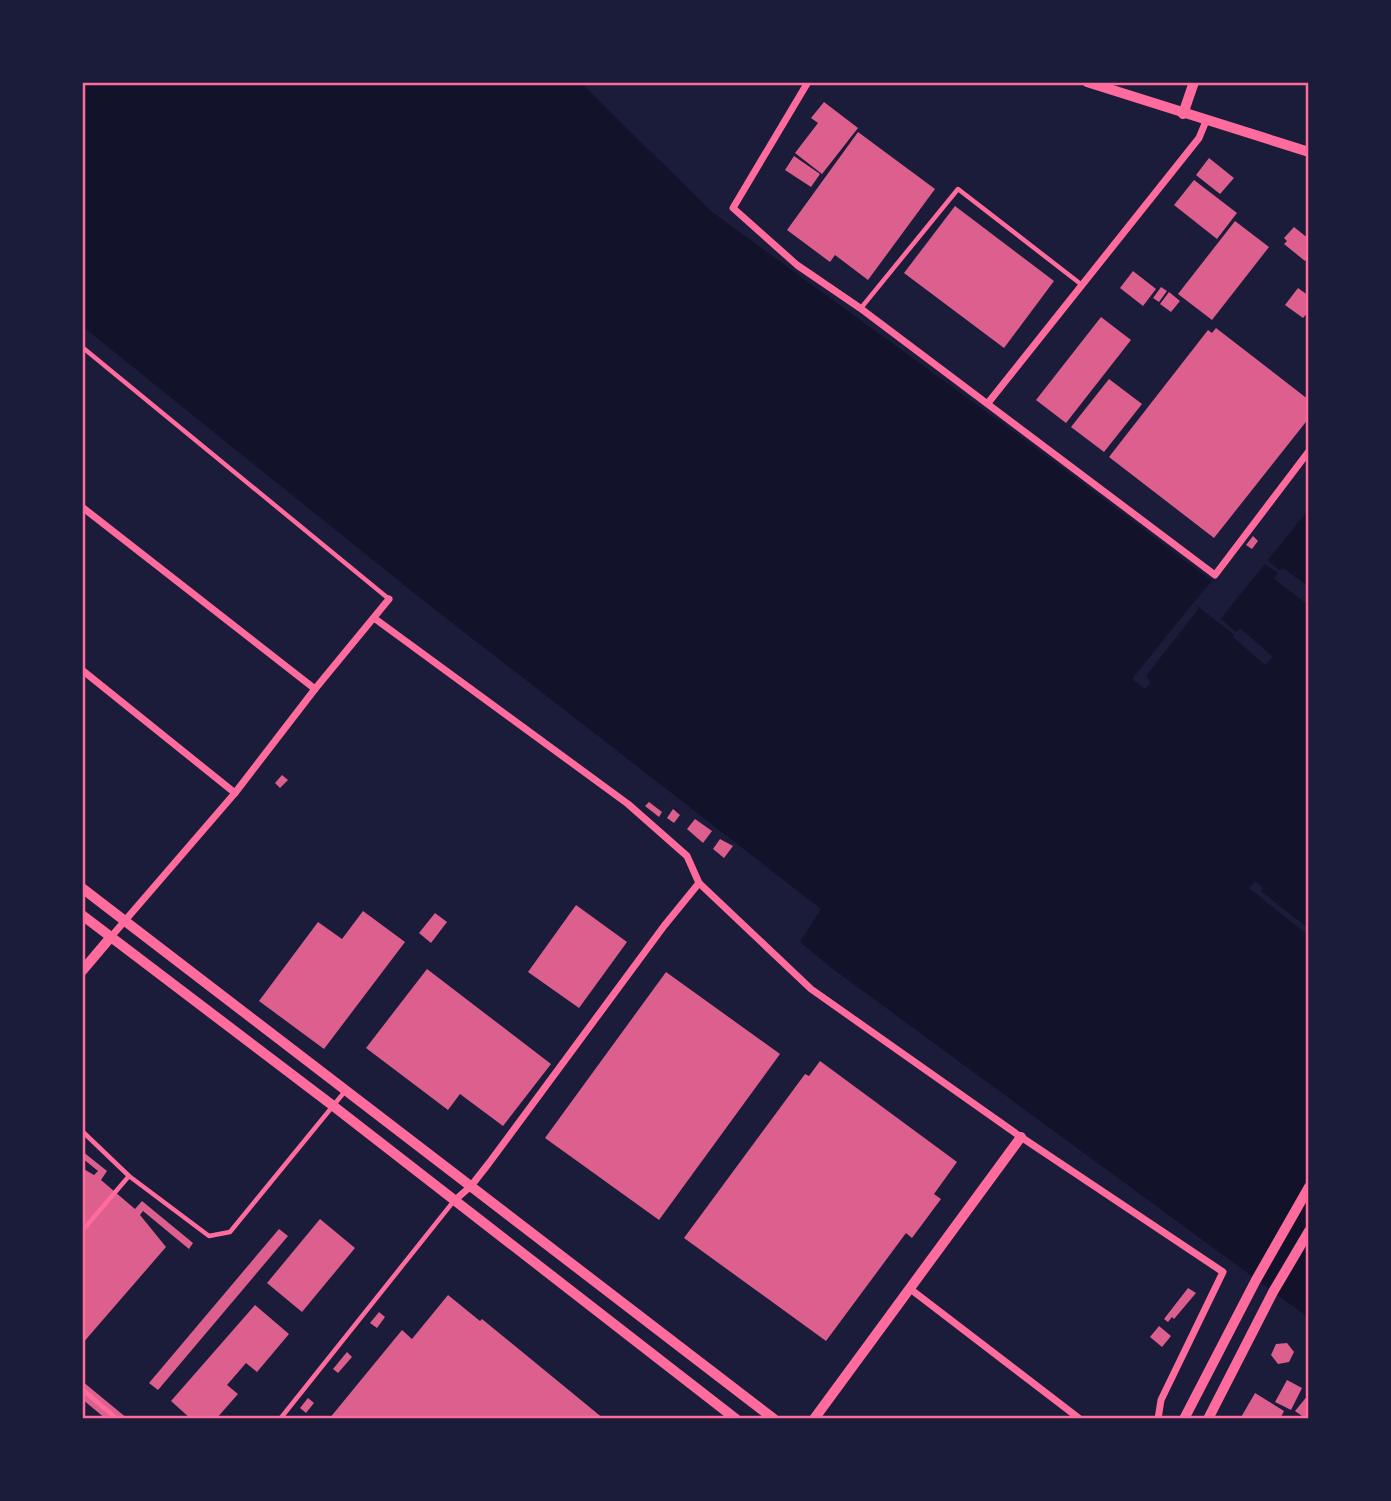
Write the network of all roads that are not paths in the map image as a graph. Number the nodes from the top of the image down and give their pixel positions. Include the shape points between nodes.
1 (808, 82) edge
2 (1087, 82) edge
3 (1194, 82) edge
4 (1183, 114) junction
5 (1206, 121) junction
6 (1309, 152) edge
7 (1082, 286) junction
8 (860, 308) junction
9 (82, 347) edge
10 (988, 403) junction
11 (1309, 451) edge
12 (82, 508) edge
13 (389, 599) joint
14 (374, 618) junction
15 (82, 670) edge
16 (315, 689) junction
17 (235, 793) junction
18 (699, 883) junction
19 (82, 888) edge
20 (82, 915) edge
21 (123, 920) junction
22 (110, 938) junction
23 (82, 971) edge
24 (346, 1090) junction
25 (332, 1105) junction
26 (82, 1131) edge
27 (1020, 1137) junction
28 (129, 1176) junction
29 (471, 1186) junction
30 (1309, 1187) edge
31 (453, 1202) junction
32 (82, 1231) edge
33 (1309, 1231) edge
34 (909, 1288) junction
35 (82, 1389) edge
36 (117, 1419) edge
37 (280, 1419) edge
38 (736, 1419) edge
39 (774, 1419) edge
40 (814, 1419) edge
41 (1080, 1419) edge
42 (1158, 1419) edge
43 (1184, 1419) edge
44 (1208, 1419) edge

1 - 8 street via 733,208 797,265
2 - 4 street
3 - 4 street
4 - 5 street
5 - 6 street
5 - 7 street via 1199,138
7 - 8 lane via 958,190
7 - 10 street
8 - 10 street
9 - 13 lane
10 - 11 street via 1215,575
12 - 16 street
13 - 14 street
14 - 16 street
14 - 18 street via 628,804 687,856
15 - 17 street
16 - 17 street
17 - 21 street
18 - 27 street via 811,989
18 - 29 street
19 - 21 street
20 - 22 street
21 - 22 street
21 - 24 street
22 - 23 street
22 - 25 street
24 - 25 lane
24 - 29 street
25 - 28 lane via 230,1232 209,1236
25 - 31 street
26 - 28 lane
27 - 34 street
27 - 42 street via 1223,1272 1161,1400
28 - 32 lane
29 - 31 street
29 - 39 street
30 - 43 street
31 - 37 lane
31 - 38 street
33 - 44 street
34 - 40 street
34 - 41 street
35 - 36 lane

